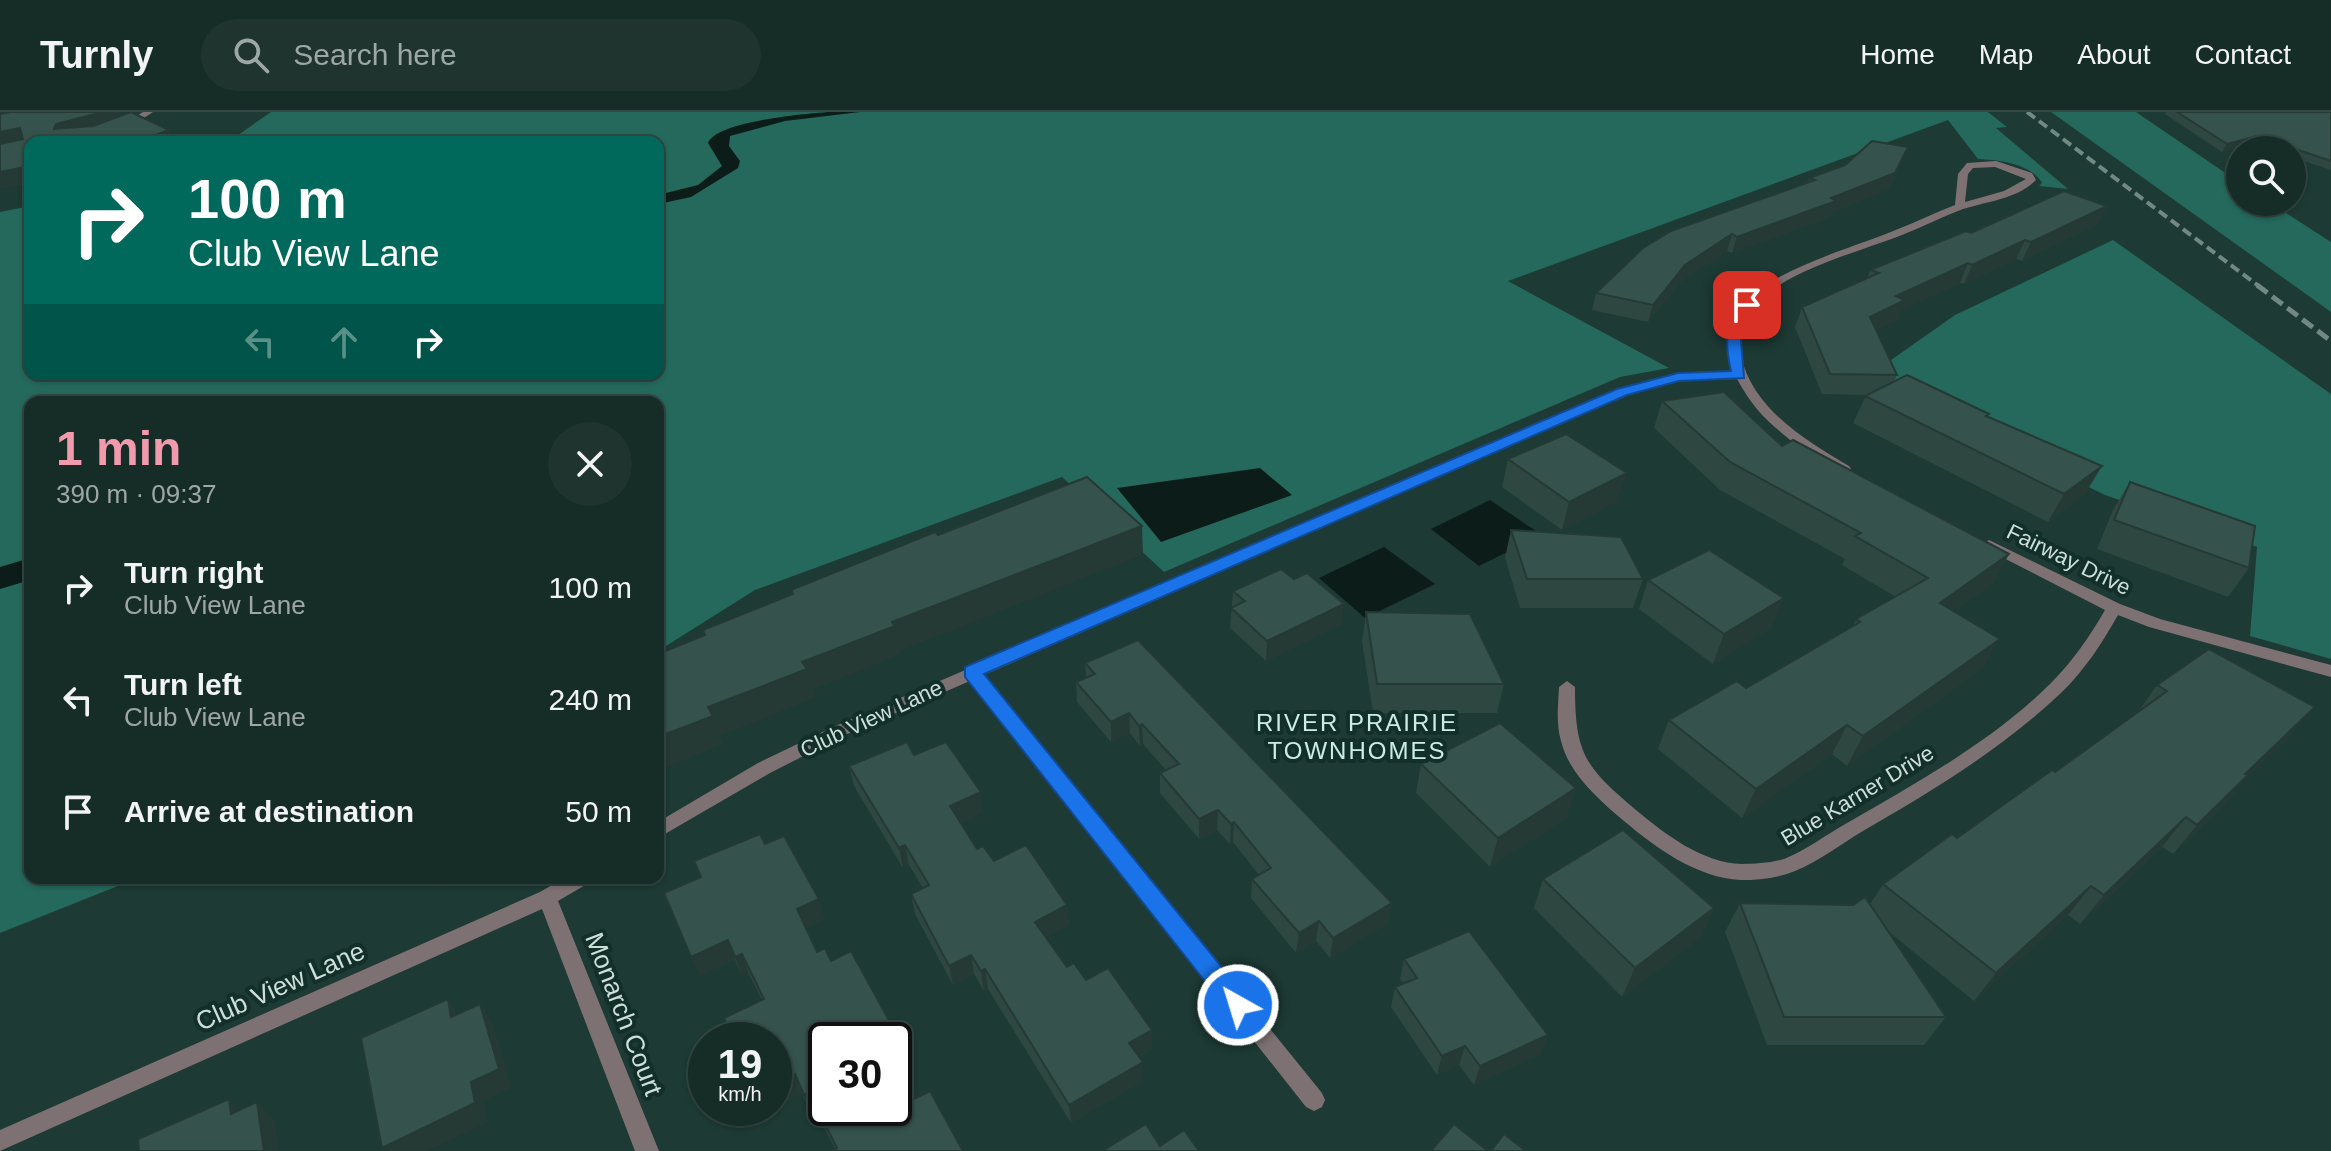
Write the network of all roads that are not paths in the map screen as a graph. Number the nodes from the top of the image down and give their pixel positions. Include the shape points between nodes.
1 (149, 112) edge
2 (109, 134) edge
3 (1960, 207) junction
4 (1739, 375) junction
5 (1857, 476) edge
6 (1979, 540) edge
7 (2114, 608) junction
8 (2331, 671) edge
9 (972, 672) junction
10 (1567, 687) dead end
11 (664, 827) edge
12 (570, 884) edge
13 (547, 898) junction
14 (1314, 1100) dead end
15 (0, 1141) edge
16 (647, 1151) edge

1 - 2 street
3 - 3 street via 2015,190 2031,180 2029,175 1996,164 1970,165 1963,174
3 - 4 street via 1762,293 1747,305 1734,328
4 - 5 street via 1755,401 1788,430
4 - 9 street, Club View Lane via 1678,377 1622,392
6 - 7 street, Fairway Drive
7 - 8 street, Fairway Drive
7 - 10 street, Blue Karner Drive via 2075,666 2030,711 1977,751 1790,865 1756,873 1720,869 1685,855 1592,780 1572,749
9 - 11 street, Club View Lane via 764,768
9 - 14 street
12 - 13 street, Club View Lane
13 - 15 street, Club View Lane
13 - 16 street, Monarch Court

